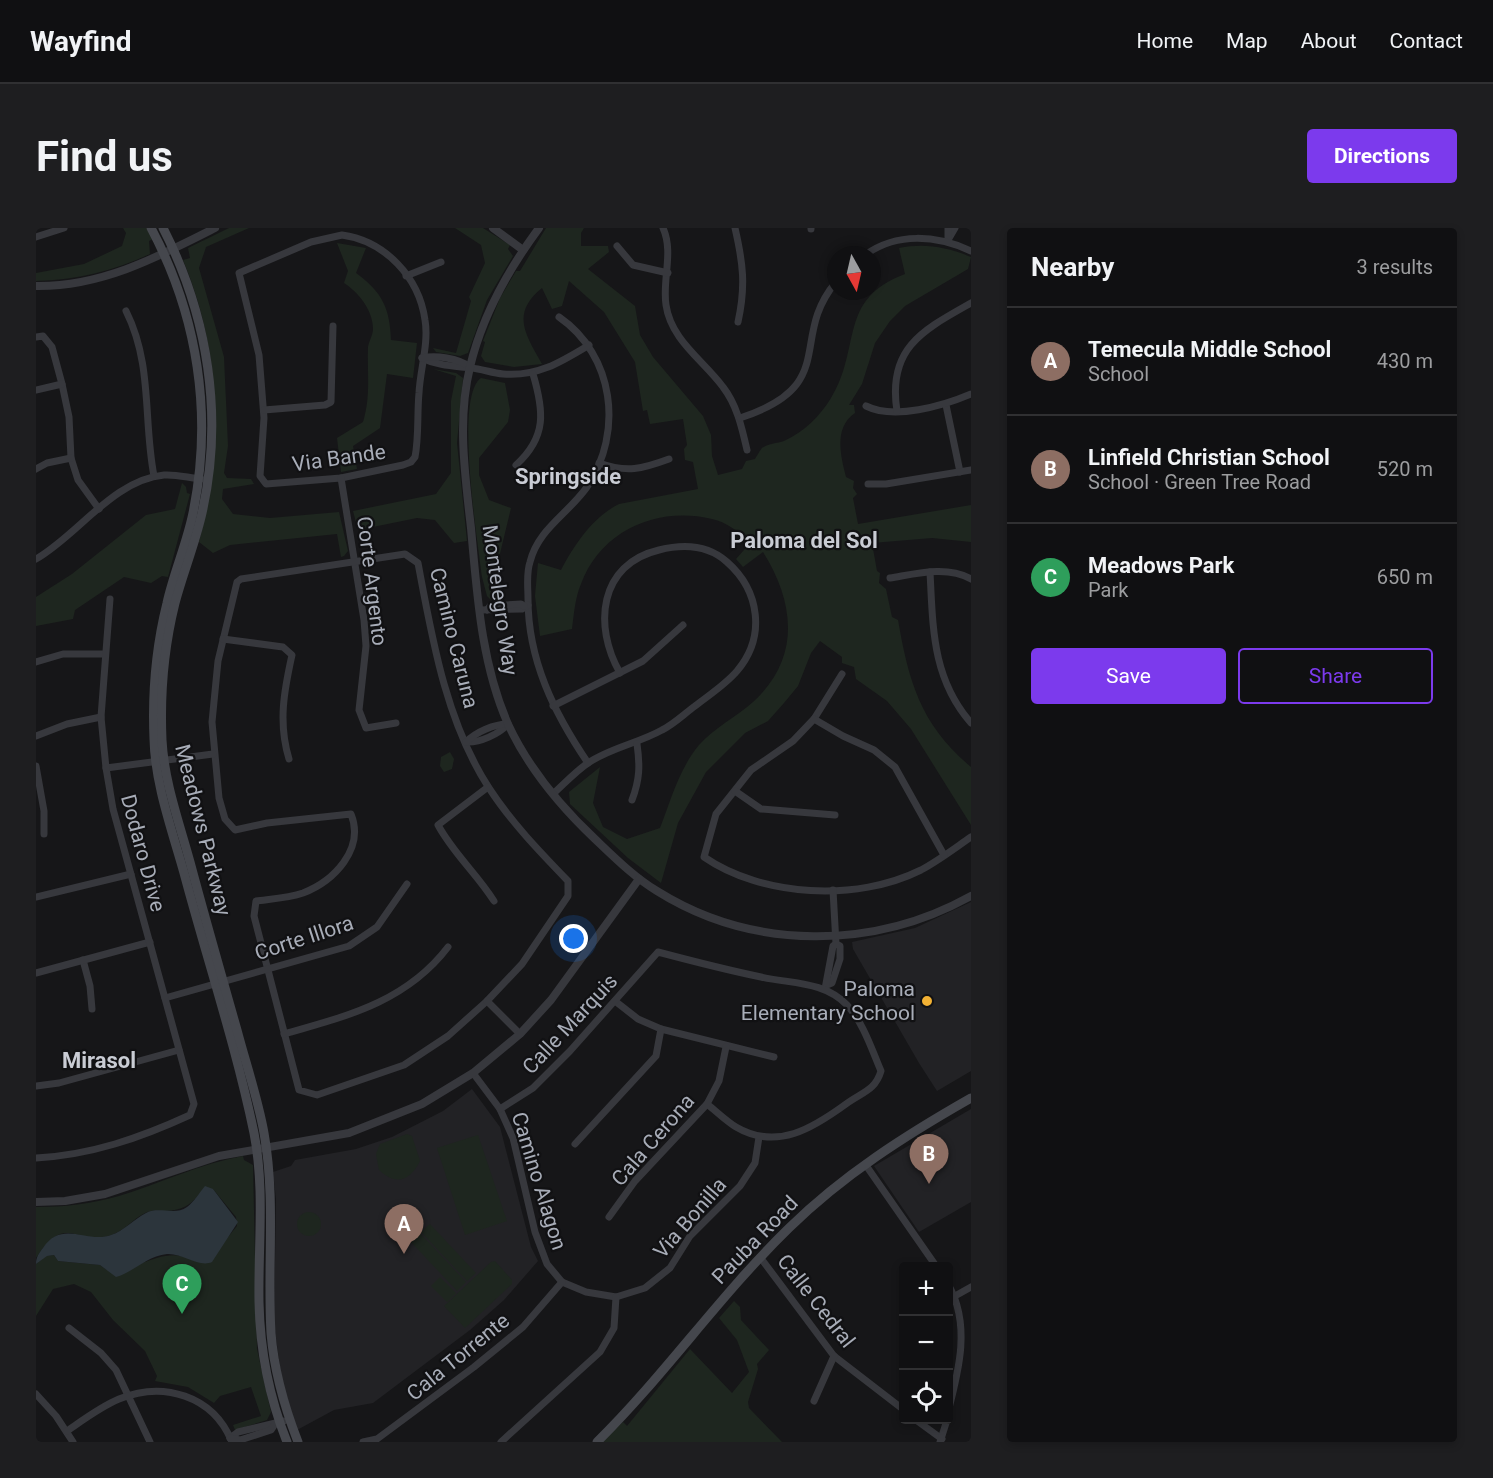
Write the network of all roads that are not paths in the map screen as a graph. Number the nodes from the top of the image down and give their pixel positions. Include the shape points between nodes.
1 (64, 228) edge
2 (151, 228) edge
3 (163, 228) edge
4 (215, 228) edge
5 (493, 228) edge
6 (539, 228) edge
7 (663, 228) edge
8 (735, 228) edge
9 (948, 228) edge
10 (955, 228) edge
11 (342, 230) edge
12 (36, 237) edge
13 (948, 240) junction
14 (617, 246) dead end
15 (878, 246) edge
16 (169, 250) junction
17 (523, 250) junction
18 (971, 251) edge
19 (441, 262) dead end
20 (668, 273) junction
21 (406, 276) junction
22 (36, 286) edge
23 (827, 294) edge
24 (971, 303) edge
25 (126, 311) dead end
26 (559, 317) dead end
27 (738, 322) dead end
28 (333, 326) dead end
29 (39, 337) edge
30 (589, 345) junction
31 (422, 358) junction
32 (470, 367) junction
33 (533, 374) junction
34 (62, 384) junction
35 (36, 390) edge
36 (971, 394) edge
37 (946, 405) junction
38 (866, 406) dead end
39 (264, 410) junction
40 (897, 411) junction
41 (740, 418) junction
42 (747, 450) dead end
43 (71, 458) junction
44 (669, 459) dead end
45 (599, 463) junction
46 (516, 465) dead end
47 (36, 469) edge
48 (971, 470) edge
49 (960, 472) junction
50 (154, 477) junction
51 (341, 478) junction
52 (198, 479) junction
53 (208, 480) junction
54 (868, 484) dead end
55 (99, 509) junction
56 (36, 559) edge
57 (356, 561) junction
58 (930, 572) junction
59 (890, 578) dead end
60 (971, 579) edge
61 (110, 599) dead end
62 (526, 605) junction
63 (483, 610) junction
64 (684, 625) dead end
65 (223, 639) junction
66 (104, 654) junction
67 (36, 662) edge
68 (621, 673) junction
69 (842, 674) dead end
70 (553, 706) junction
71 (101, 717) junction
72 (814, 719) junction
73 (396, 723) dead end
74 (971, 723) edge
75 (508, 724) junction
76 (36, 736) edge
77 (466, 742) junction
78 (637, 744) junction
79 (213, 754) junction
80 (289, 759) dead end
81 (161, 762) junction
82 (588, 763) junction
83 (36, 766) edge
84 (105, 768) junction
85 (488, 786) junction
86 (735, 790) junction
87 (554, 793) junction
88 (632, 800) dead end
89 (835, 815) dead end
90 (44, 834) dead end
91 (971, 837) edge
92 (944, 855) junction
93 (130, 874) junction
94 (639, 879) junction
95 (407, 884) dead end
96 (833, 890) junction
97 (971, 896) edge
98 (36, 897) edge
99 (494, 901) dead end
100 (836, 940) junction
101 (150, 942) junction
102 (448, 947) dead end
103 (83, 960) junction
104 (267, 969) junction
105 (36, 973) edge
106 (218, 982) junction
107 (826, 987) junction
108 (165, 998) junction
109 (615, 1000) junction
110 (487, 1001) junction
111 (92, 1010) dead end
112 (661, 1029) junction
113 (284, 1034) junction
114 (520, 1034) junction
115 (726, 1047) junction
116 (179, 1050) junction
117 (774, 1057) dead end
118 (473, 1073) junction
119 (36, 1086) edge
120 (971, 1098) edge
121 (707, 1104) junction
122 (500, 1109) junction
123 (759, 1137) junction
124 (575, 1144) dead end
125 (261, 1149) junction
126 (36, 1158) edge
127 (865, 1164) junction
128 (36, 1202) edge
129 (609, 1217) dead end
130 (760, 1257) junction
131 (933, 1262) edge
132 (562, 1282) junction
133 (971, 1287) edge
134 (953, 1293) edge
135 (955, 1296) junction
136 (616, 1297) junction
137 (69, 1328) dead end
138 (968, 1348) edge
139 (834, 1356) junction
140 (36, 1394) edge
141 (129, 1396) junction
142 (953, 1396) edge
143 (814, 1401) dead end
144 (899, 1407) edge
145 (289, 1419) junction
146 (277, 1423) junction
147 (922, 1424) edge
148 (946, 1424) edge
149 (67, 1431) junction
150 (231, 1440) edge
151 (941, 1441) edge
152 (73, 1442) edge
153 (150, 1442) edge
154 (287, 1442) edge
155 (298, 1442) edge
156 (363, 1442) edge
157 (501, 1442) edge
158 (597, 1442) edge

1 - 12 street
2 - 16 main road, Meadows Parkway
3 - 16 main road, Meadows Parkway
4 - 16 street
5 - 17 street
6 - 17 street, Montelegro Way
7 - 20 street
8 - 27 street via 745,291
9 - 13 street
10 - 13 street
11 - 21 street via 377,245
11 - 39 street via 239,273 259,355
13 - 15 street via 908,238
13 - 18 street
14 - 20 street via 633,265
16 - 22 street via 130,269 94,280
16 - 52 main road, Meadows Parkway via 197,361 203,426
16 - 53 main road, Meadows Parkway via 199,320 207,359 213,426
17 - 32 street, Montelegro Way via 491,304
19 - 21 street
20 - 41 street via 666,305 676,335 724,388
21 - 31 street via 425,320
23 - 41 street via 801,381 784,398
24 - 40 street via 912,341 897,366
25 - 50 street via 144,359
26 - 30 street
28 - 39 street via 331,402
29 - 34 street via 52,347
30 - 33 street
30 - 45 street via 603,372 611,413 607,443
31 - 32 street via 464,362
31 - 51 street, Via Bande via 416,452 411,462
32 - 33 street via 502,374
32 - 63 street, Montelegro Way via 462,435
33 - 46 street via 541,402 540,430 531,451
34 - 35 street
34 - 43 street
36 - 37 street
37 - 40 street
37 - 49 street
38 - 40 street via 880,413
39 - 51 street, Via Bande via 261,481 266,484
41 - 42 street
43 - 47 street
43 - 55 street via 78,480
44 - 45 street via 643,468 617,470
45 - 62 street via 587,486 536,544
48 - 49 street
49 - 54 street
50 - 52 street via 171,474
50 - 55 street via 129,487
51 - 57 street, Corte Argento
52 - 53 street
52 - 81 main road, Meadows Parkway via 193,512 167,601 156,666 154,742
53 - 81 main road, Meadows Parkway via 169,636 163,678
55 - 56 street
57 - 65 street via 241,579
57 - 73 street, Corte Argento via 366,646 359,710 366,728
57 - 77 street, Camino Caruna via 405,554 418,563 447,693
58 - 59 street
58 - 60 street via 962,574
58 - 74 street via 937,663
61 - 66 street, Dodaro Drive
62 - 63 street via 522,609
62 - 70 street via 536,660
63 - 75 street, Montelegro Way via 494,687
64 - 68 street via 643,661
65 - 79 street via 214,685
65 - 80 street via 282,648 292,655 282,709 282,736
66 - 67 street via 63,654
66 - 71 street, Dodaro Drive
68 - 70 street
68 - 78 street via 612,659 603,626 611,586 624,569 645,553 675,546 704,548 725,560 744,579 754,602 756,624 752,646 738,671 665,729
69 - 72 street
70 - 82 street
71 - 76 street
71 - 84 street, Dodaro Drive
72 - 86 street via 793,741 751,770
72 - 92 street via 873,750 895,767
75 - 77 street via 471,736
75 - 87 street, Montelegro Way via 529,762
77 - 85 street, Camino Caruna
78 - 82 street
78 - 88 street via 641,766
79 - 81 street
79 - 104 street via 225,819 235,830 351,814 357,829 349,856 327,879 302,893 256,902 254,916
81 - 84 street
81 - 106 main road, Meadows Parkway via 170,825
82 - 87 street
83 - 90 street
84 - 93 street, Dodaro Drive
85 - 99 street via 438,825 448,844 478,876
85 - 110 street, Camino Caruna via 526,837 568,881 568,896 522,964
86 - 89 street via 761,809
86 - 96 street via 716,814 704,857 724,871 750,880
87 - 94 street, Montelegro Way via 573,819
91 - 92 street
92 - 96 street via 920,870 884,883
93 - 98 street
93 - 101 street, Dodaro Drive
94 - 100 street, Montelegro Way via 698,913 742,928
94 - 114 street via 551,1000
95 - 104 street, Corte Illora via 377,927 358,941
96 - 100 street
97 - 100 street, Montelegro Way via 906,924
100 - 107 street
101 - 103 street
101 - 108 street, Dodaro Drive
102 - 113 street via 431,969 405,989 358,1013
103 - 105 street
103 - 111 street
104 - 106 street, Corte Illora
104 - 113 street
106 - 108 street, Corte Illora
106 - 125 main road, Meadows Parkway
107 - 109 street, Calle Marquis via 764,978 658,952
107 - 123 street via 848,1006 866,1036 881,1071 877,1084 819,1124 792,1135
108 - 116 street, Dodaro Drive
109 - 112 street via 638,1019
109 - 122 street, Calle Marquis via 533,1088
110 - 113 street via 448,1036 404,1065 317,1095 299,1090
110 - 114 street
112 - 115 street
112 - 124 street via 656,1056
114 - 118 street
115 - 117 street
115 - 121 street, Cala Cerona via 719,1081
116 - 119 street
116 - 126 street, Dodaro Drive via 193,1110 190,1115 119,1144 78,1155
118 - 122 street, Camino Alagon
118 - 125 street via 422,1104 370,1126
120 - 127 main road, Pauba Road
121 - 123 street via 736,1127
121 - 129 street, Cala Cerona via 635,1181
122 - 132 street, Camino Alagon via 513,1138 535,1232 547,1264
123 - 136 street, Via Bonilla via 755,1163 740,1186 690,1236 670,1268 645,1288
125 - 128 street via 195,1162 105,1194
125 - 145 main road, Meadows Parkway via 272,1216 272,1337
125 - 146 main road, Meadows Parkway via 259,1300 268,1386
127 - 130 main road, Pauba Road via 806,1212
127 - 131 street
130 - 139 street, Calle Cedral
130 - 158 main road, Pauba Road via 650,1387
132 - 136 street via 586,1293
132 - 156 street, Cala Torrente via 523,1327 474,1367 377,1439
133 - 135 street
134 - 135 street
135 - 138 street
136 - 157 street via 614,1328 600,1352
137 - 141 street via 116,1370
138 - 142 street
139 - 143 street
139 - 144 street, Calle Cedral
140 - 149 street
141 - 149 street via 105,1406
141 - 150 street via 152,1391 183,1394 211,1411
141 - 153 street
145 - 146 street
145 - 155 main road, Meadows Parkway
146 - 150 street via 272,1430
146 - 154 main road, Meadows Parkway
147 - 151 street
148 - 151 street
149 - 152 street

